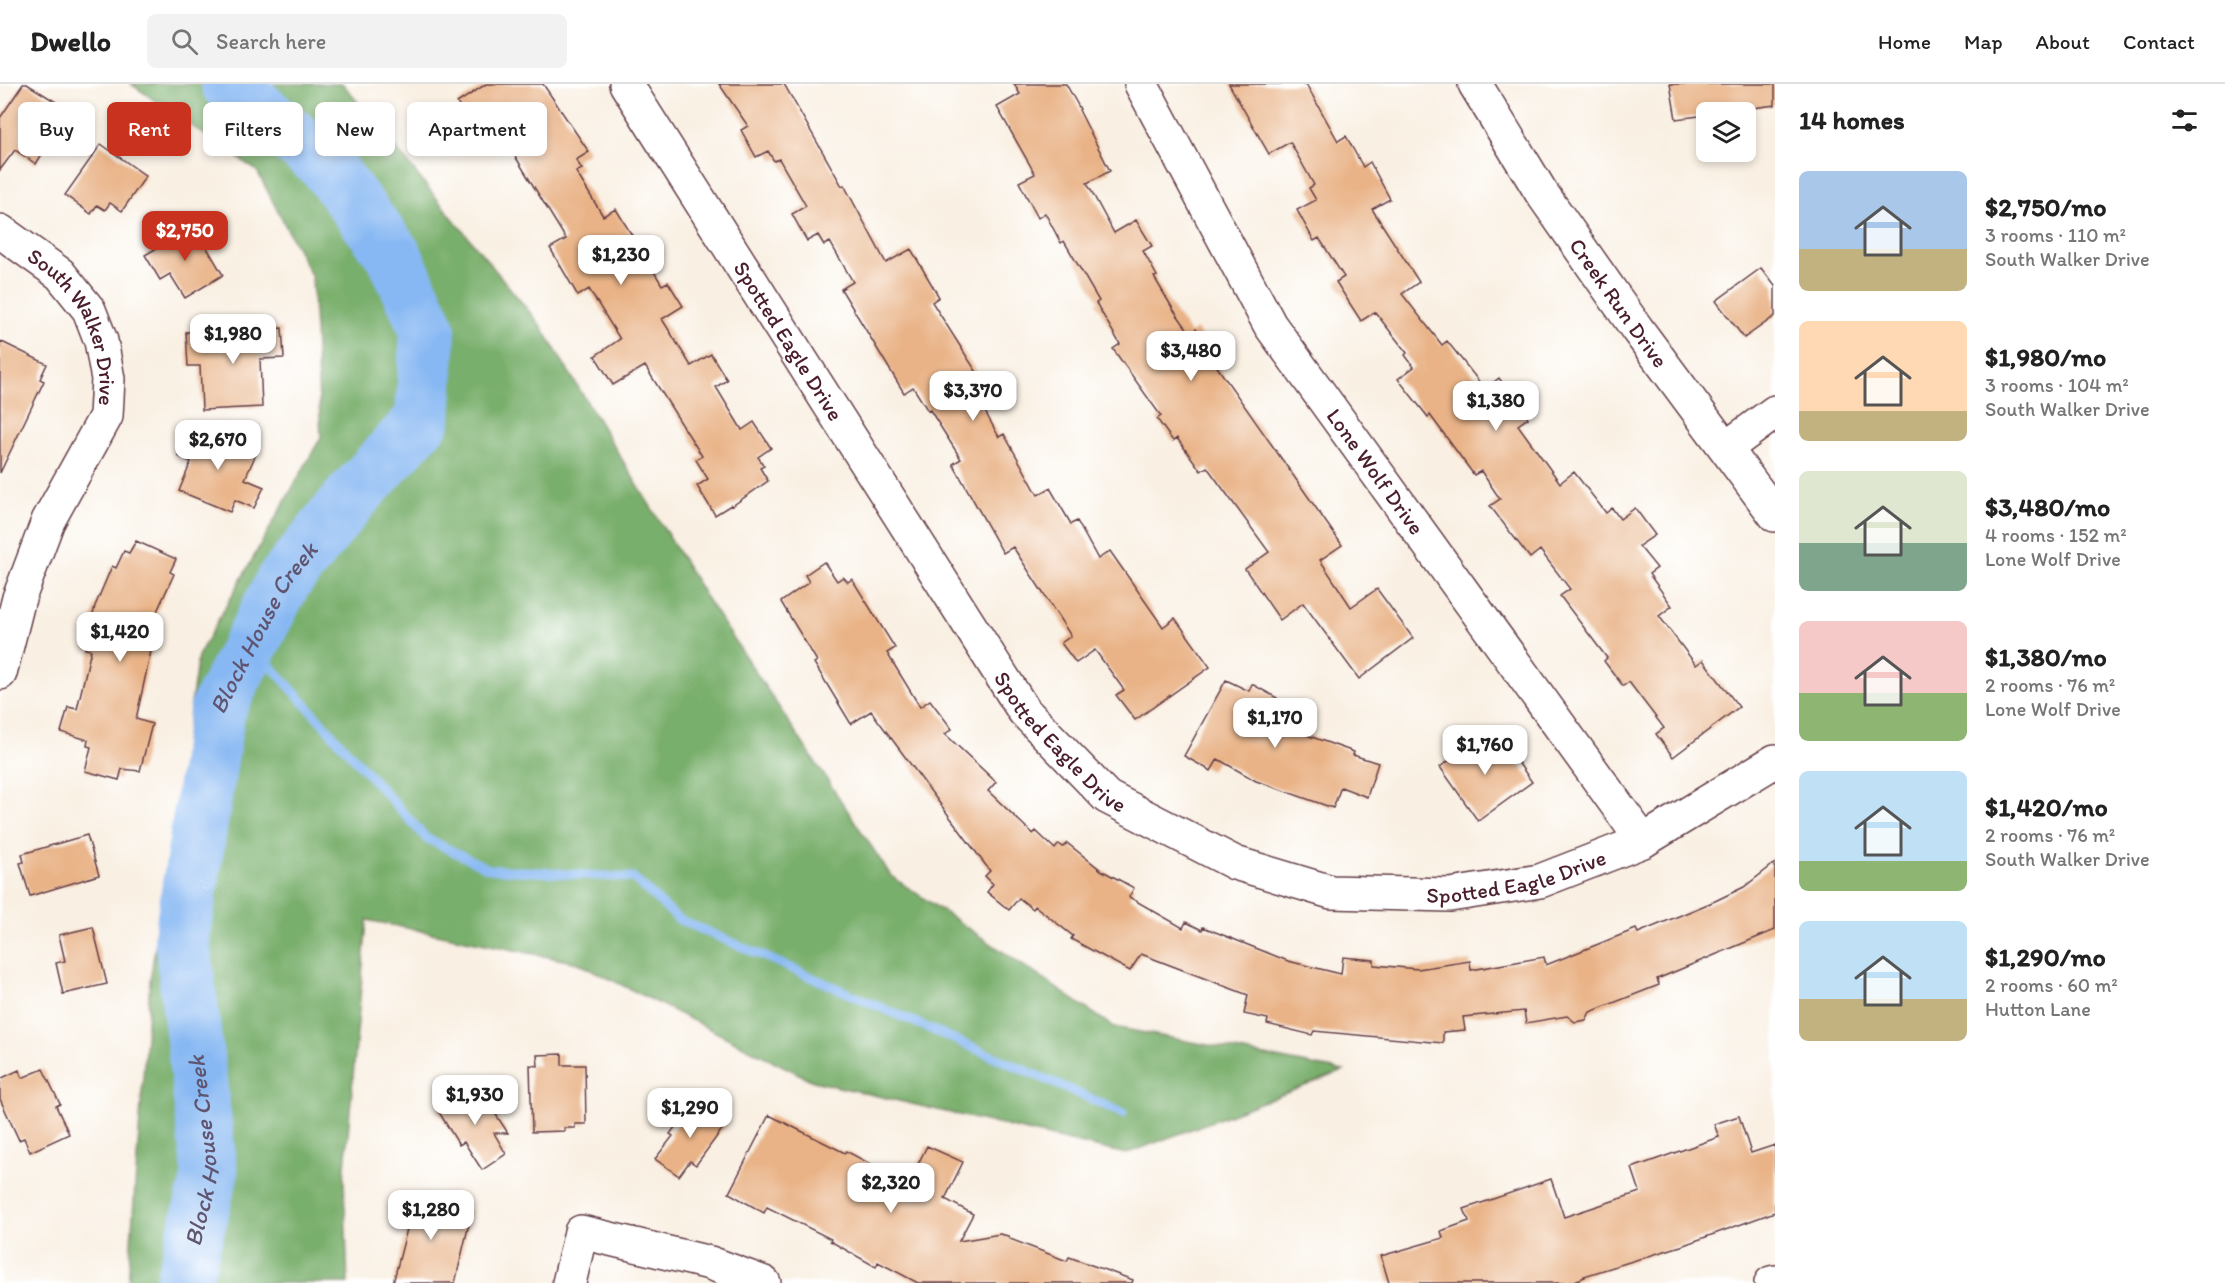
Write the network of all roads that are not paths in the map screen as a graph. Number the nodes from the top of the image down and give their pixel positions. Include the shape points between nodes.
1 (626, 84) edge
2 (1141, 84) edge
3 (1475, 84) edge
4 (0, 231) edge
5 (1775, 412) edge
6 (1726, 448) junction
7 (1775, 515) edge
8 (0, 673) edge
9 (1775, 760) edge
10 (1644, 840) junction
11 (569, 1283) edge
12 (764, 1283) edge

1 - 10 street, Spotted Eagle Drive via 1024,711 1107,797 1234,863 1331,892 1450,895 1540,881
2 - 10 street, Lone Wolf Drive via 1270,325
3 - 6 street, Creek Run Drive via 1541,192
4 - 8 street, South Walker Drive via 60,274 89,310 101,341 108,380 106,416 48,521 19,598
5 - 6 street
6 - 7 street, Creek Run Drive
9 - 10 street, Spotted Eagle Drive
11 - 12 street via 581,1232 710,1263

